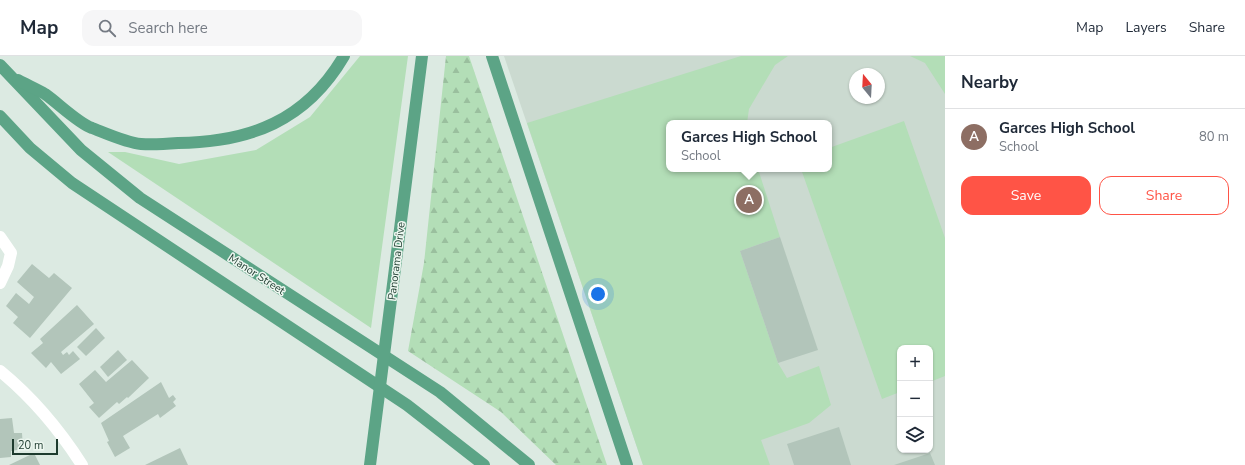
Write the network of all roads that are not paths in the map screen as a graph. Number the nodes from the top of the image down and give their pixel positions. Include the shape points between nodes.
1 (344, 56) edge
2 (422, 56) edge
3 (492, 56) edge
4 (0, 65) edge
5 (11, 76) junction
6 (0, 116) edge
7 (0, 237) edge
8 (0, 283) edge
9 (0, 371) edge
10 (464, 449) junction
11 (82, 465) edge
12 (370, 465) edge
13 (477, 465) edge
14 (484, 465) edge
15 (529, 465) edge
16 (627, 465) edge

1 - 5 main road via 325,83 281,121 224,140 186,143 140,144 90,128 44,93
2 - 12 main road, Panorama Drive
3 - 16 main road
4 - 5 main road, Manor Street
5 - 15 main road, Manor Street via 81,150 140,198 440,392
6 - 10 main road via 30,148 72,183 406,405
7 - 8 street via 11,253
9 - 11 street via 44,413
10 - 13 main road
10 - 14 main road

